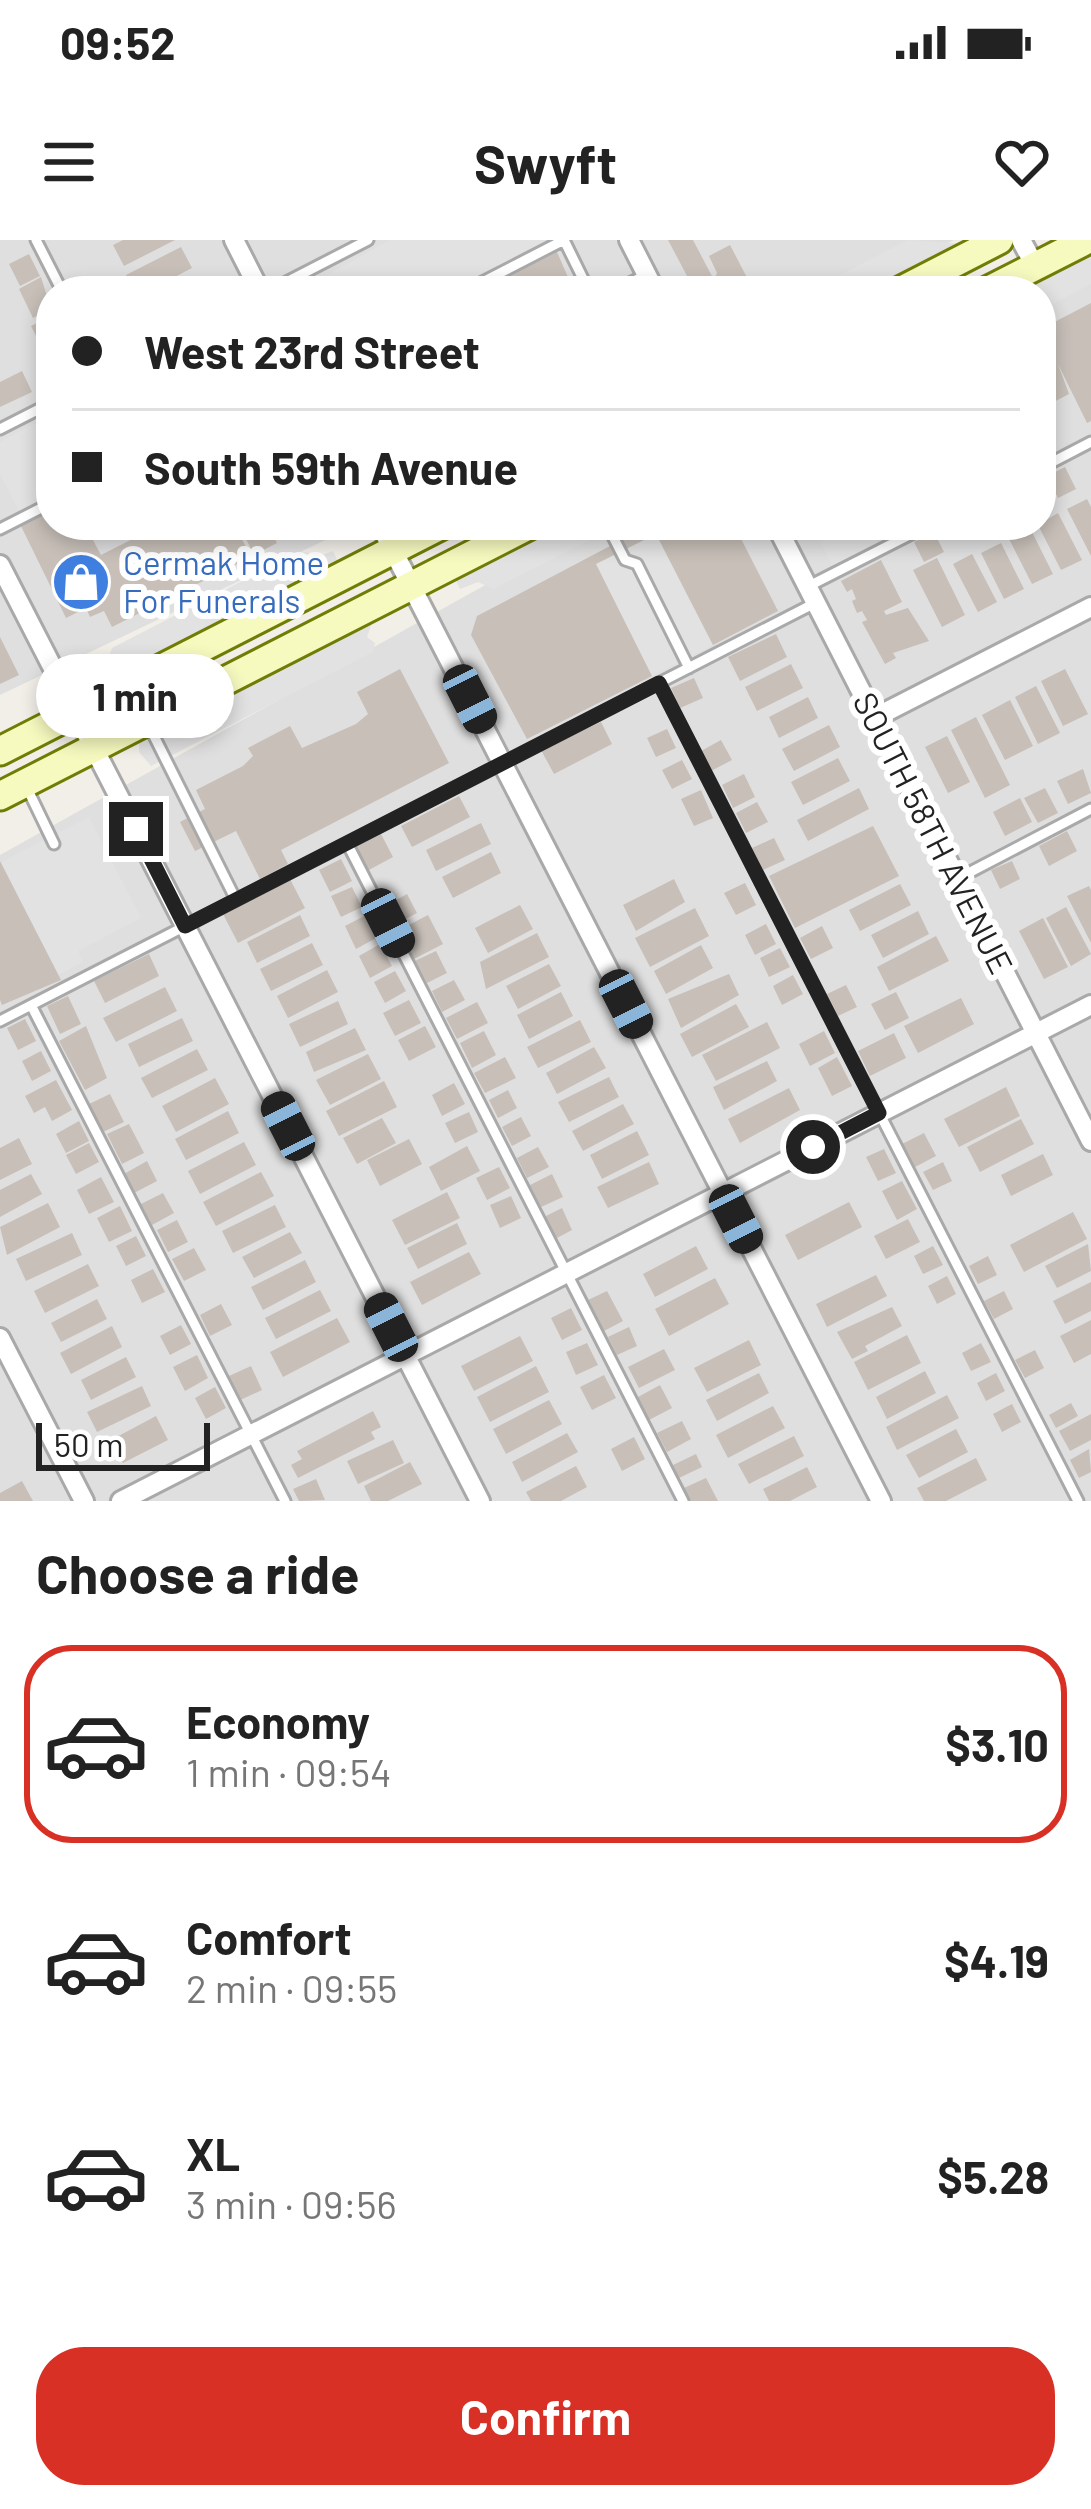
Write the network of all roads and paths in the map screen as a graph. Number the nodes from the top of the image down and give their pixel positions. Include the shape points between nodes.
1 (36, 240) edge
2 (234, 240) edge
3 (368, 240) edge
4 (629, 240) edge
5 (998, 240) edge
6 (1021, 240) edge
7 (1087, 240) edge
8 (1035, 266) junction
9 (54, 276) edge
10 (256, 276) edge
11 (295, 276) edge
12 (494, 276) edge
13 (582, 276) edge
14 (647, 276) edge
15 (928, 276) edge
16 (1016, 276) edge
17 (36, 411) edge
18 (0, 429) edge
19 (1091, 442) edge
20 (1056, 460) edge
21 (36, 511) edge
22 (0, 529) edge
23 (383, 540) edge
24 (388, 540) edge
25 (500, 540) edge
26 (615, 540) edge
27 (784, 540) edge
28 (904, 540) edge
29 (0, 565) edge
30 (411, 585) junction
31 (811, 595) junction
32 (1091, 607) edge
33 (689, 668) junction
34 (659, 683) junction
35 (76, 713) junction
36 (874, 718) junction
37 (147, 722) junction
38 (94, 748) junction
39 (0, 751) edge
40 (502, 763) junction
41 (12, 789) edge
42 (1091, 809) edge
43 (347, 843) junction
44 (55, 844) dead end
45 (957, 879) junction
46 (236, 900) junction
47 (185, 926) junction
48 (32, 1005) junction
49 (1091, 1005) edge
50 (0, 1021) edge
51 (1036, 1033) junction
52 (879, 1113) junction
53 (1091, 1141) edge
54 (723, 1193) junction
55 (566, 1274) junction
56 (0, 1338) edge
57 (406, 1355) junction
58 (251, 1435) junction
59 (84, 1501) edge
60 (122, 1501) edge
61 (285, 1501) edge
62 (480, 1501) edge
63 (683, 1501) edge
64 (881, 1501) edge
65 (1078, 1501) edge

1 - 9 lane
2 - 10 street
3 - 11 lane
4 - 14 street
5 - 15 main road
6 - 8 street
7 - 8 main road
8 - 16 main road
12 - 13 lane via 564,240
17 - 18 lane
19 - 20 lane
21 - 22 lane
23 - 35 main road
24 - 30 street
25 - 30 main road
26 - 33 lane via 625,560 637,564
27 - 31 street, SOUTH 58TH AVENUE
28 - 31 lane
29 - 35 street
30 - 37 main road
30 - 40 street
31 - 33 lane
31 - 36 street, SOUTH 58TH AVENUE
32 - 36 street
33 - 34 lane
34 - 40 lane
34 - 52 lane
35 - 38 street
35 - 39 main road
36 - 45 street, SOUTH 58TH AVENUE
37 - 38 main road
37 - 46 lane
38 - 41 main road
38 - 47 street
40 - 43 lane
40 - 54 street
41 - 44 lane
42 - 45 lane
43 - 46 lane
43 - 55 lane
45 - 51 street, SOUTH 58TH AVENUE
46 - 47 lane
47 - 48 lane
47 - 57 street
48 - 50 lane
48 - 58 lane
49 - 51 street
51 - 52 street
51 - 53 street, SOUTH 58TH AVENUE
52 - 54 street
52 - 65 lane
54 - 55 street
54 - 64 street
55 - 57 street
55 - 63 lane
56 - 59 street
57 - 58 street
57 - 62 street
58 - 60 street
58 - 61 lane

